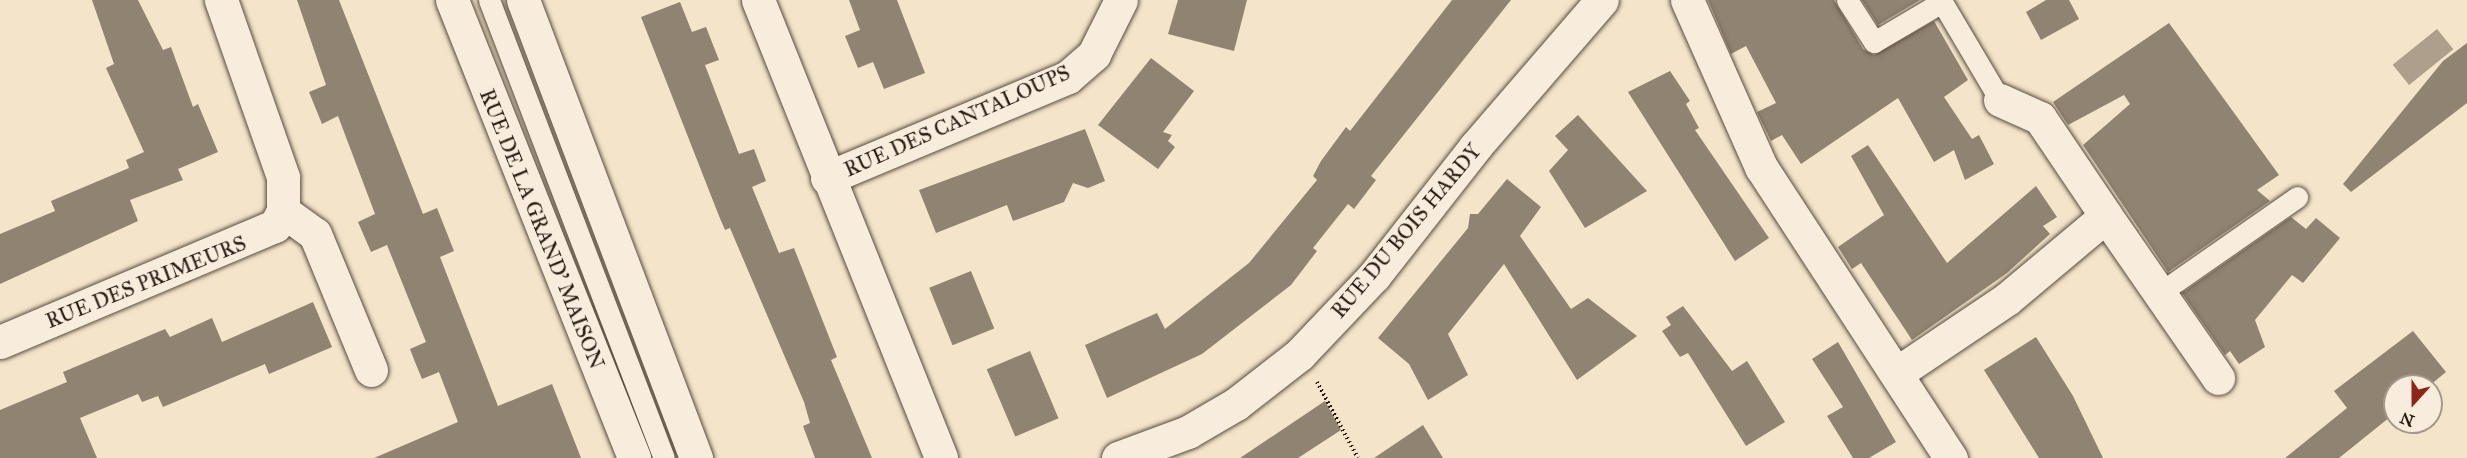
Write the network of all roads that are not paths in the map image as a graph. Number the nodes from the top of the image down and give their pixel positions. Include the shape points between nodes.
1 (221, 0) edge
2 (452, 0) edge
3 (489, 0) edge
4 (523, 0) edge
5 (758, 0) edge
6 (1121, 0) edge
7 (1602, 0) edge
8 (1687, 0) edge
9 (1847, 0) edge
10 (2000, 100) joint
11 (827, 178) junction
12 (2297, 197) dead end
13 (284, 211) junction
14 (2106, 216) junction
15 (2161, 292) junction
16 (0, 342) edge
17 (370, 370) dead end
18 (1897, 373) junction
19 (2218, 378) dead end
20 (634, 458) edge
21 (664, 458) edge
22 (696, 458) edge
23 (940, 458) edge
24 (1118, 458) edge
25 (1951, 458) edge

1 - 13 street via 283,177
2 - 20 street, RUE DE LA GRAND' MAISON
3 - 21 lane, RUE DE LA GRAND' MAISON
4 - 22 street
5 - 11 street, RUE DES CANTALOUPS
6 - 11 street, RUE DES CANTALOUPS via 1094,54 1068,77
7 - 24 street, RUE DU BOIS HARDY via 1475,147 1374,276 1300,354 1236,404 1188,432
8 - 18 street via 1761,167
9 - 10 lane via 1874,42 1942,2
10 - 14 street via 2040,118
11 - 23 street, RUE DES CANTALOUPS
12 - 15 lane
13 - 16 street, RUE DES PRIMEURS via 263,234
13 - 17 street via 315,234
14 - 15 street
14 - 18 street via 2007,299
15 - 19 street
18 - 25 street

